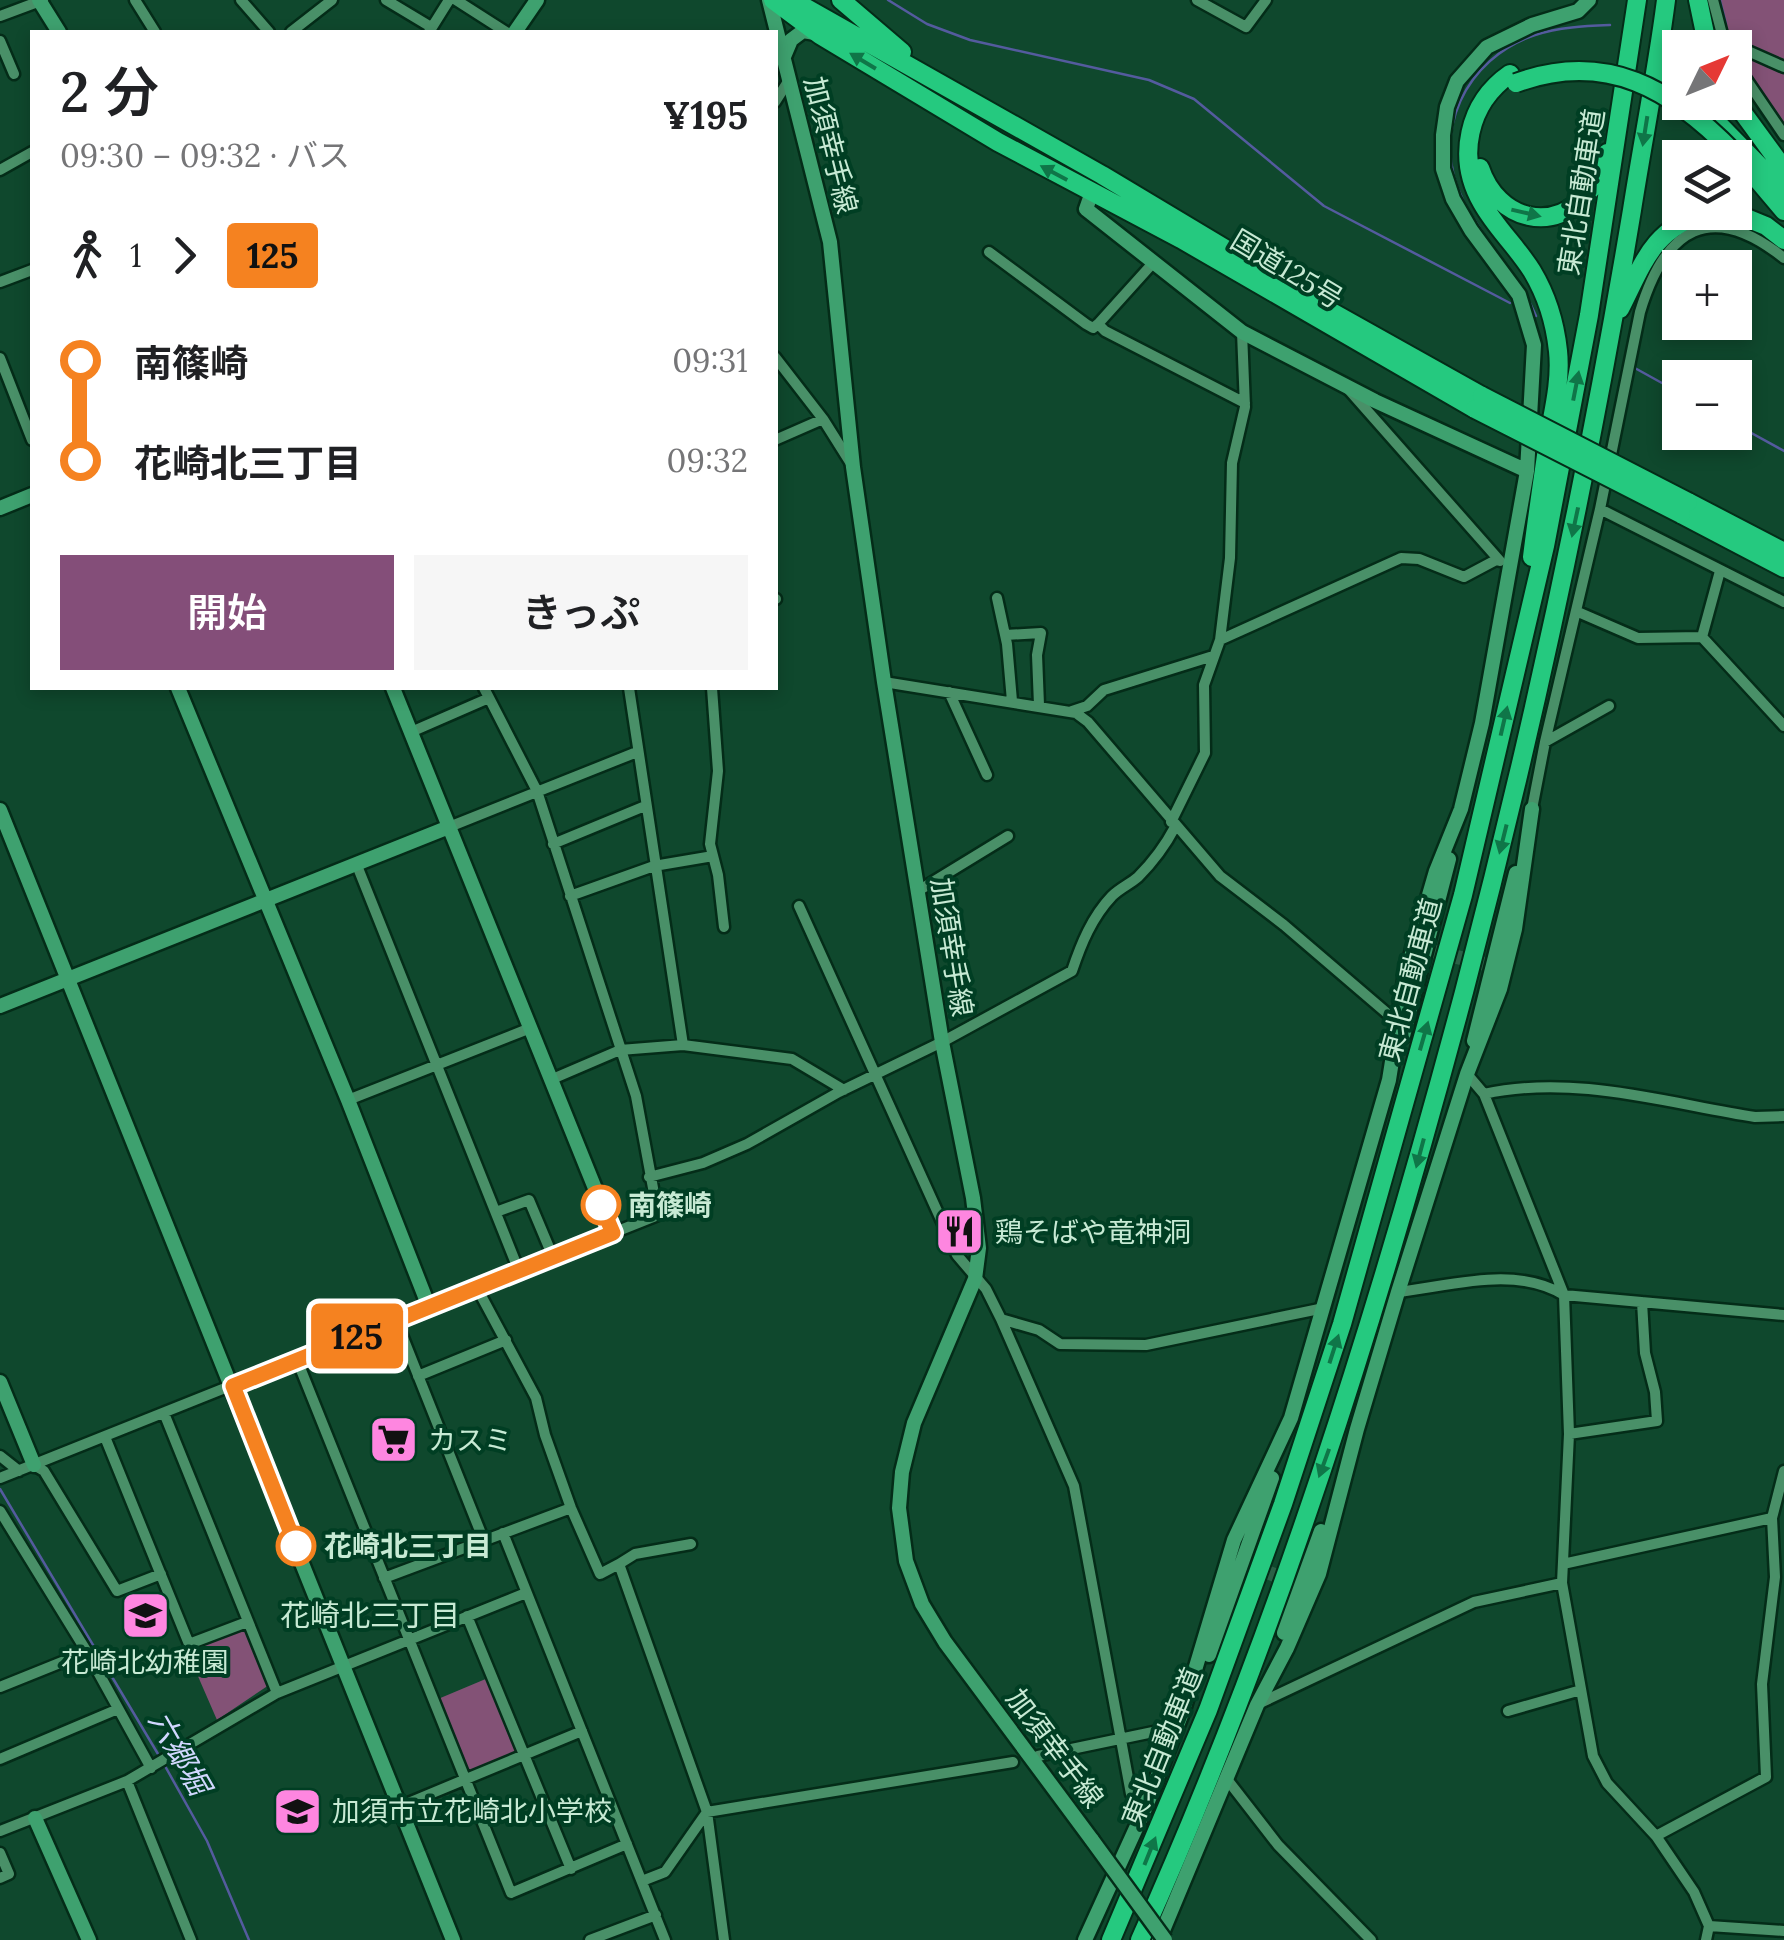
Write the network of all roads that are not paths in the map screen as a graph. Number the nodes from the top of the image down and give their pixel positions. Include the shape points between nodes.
1 (41, 0) edge
2 (136, 0) edge
3 (241, 0) edge
4 (332, 0) edge
5 (386, 0) edge
6 (453, 0) edge
7 (536, 0) edge
8 (771, 0) edge
9 (784, 0) edge
10 (840, 0) edge
11 (1197, 0) edge
12 (1266, 0) edge
13 (1589, 0) edge
14 (1638, 0) edge
15 (1666, 0) edge
16 (1698, 0) edge
17 (1713, 0) edge
18 (0, 16) edge
19 (58, 30) edge
20 (154, 30) edge
21 (267, 30) edge
22 (294, 30) edge
23 (430, 30) edge
24 (503, 30) edge
25 (516, 30) edge
26 (777, 30) edge
27 (1712, 30) edge
28 (1717, 30) edge
29 (778, 34) edge
30 (820, 35) junction
31 (0, 40) edge
32 (1752, 56) edge
33 (783, 59) junction
34 (1784, 67) edge
35 (14, 74) dead end
36 (1513, 78) junction
37 (789, 80) junction
38 (1662, 81) edge
39 (1752, 88) edge
40 (778, 97) edge
41 (1620, 120) junction
42 (1712, 120) edge
43 (1748, 120) edge
44 (1784, 135) edge
45 (1727, 140) edge
46 (1730, 140) edge
47 (30, 153) edge
48 (1752, 161) edge
49 (1752, 168) edge
50 (0, 170) edge
51 (1784, 170) edge
52 (1102, 175) junction
53 (1784, 190) edge
54 (1092, 192) junction
55 (1784, 211) edge
56 (1752, 220) edge
57 (1670, 230) edge
58 (1784, 240) edge
59 (990, 252) dead end
60 (1784, 258) edge
61 (1153, 263) junction
62 (30, 271) edge
63 (0, 282) edge
64 (1613, 323) junction
65 (1098, 324) junction
66 (1242, 332) junction
67 (0, 358) edge
68 (778, 361) edge
69 (1346, 386) junction
70 (1478, 402) junction
71 (1245, 403) junction
72 (823, 419) junction
73 (30, 435) edge
74 (778, 439) edge
75 (853, 467) junction
76 (1526, 471) junction
77 (30, 495) edge
78 (0, 508) edge
79 (1684, 508) junction
80 (1600, 510) junction
81 (1784, 552) edge
82 (1496, 560) junction
83 (1512, 564) junction
84 (1784, 568) edge
85 (1720, 572) junction
86 (997, 598) dead end
87 (1784, 602) edge
88 (1578, 612) junction
89 (1004, 635) junction
90 (1702, 637) junction
91 (1220, 640) junction
92 (1520, 652) junction
93 (1213, 656) junction
94 (884, 682) junction
95 (179, 690) edge
96 (394, 690) edge
97 (629, 690) edge
98 (712, 690) edge
99 (949, 692) junction
100 (487, 693) edge
101 (1012, 701) junction
102 (1039, 705) junction
103 (1609, 706) dead end
104 (1071, 712) junction
105 (1784, 726) edge
106 (410, 732) junction
107 (1544, 742) junction
108 (637, 752) junction
109 (987, 776) dead end
110 (536, 791) junction
111 (645, 806) junction
112 (1532, 809) joint
113 (0, 810) edge
114 (1461, 810) junction
115 (1173, 825) junction
116 (449, 828) junction
117 (1527, 834) junction
118 (1008, 836) dead end
119 (553, 844) junction
120 (713, 856) junction
121 (356, 863) junction
122 (654, 866) junction
123 (918, 891) junction
124 (570, 896) junction
125 (263, 900) junction
126 (798, 906) dead end
127 (724, 927) dead end
128 (68, 979) junction
129 (0, 1006) edge
130 (1401, 1026) junction
131 (528, 1029) junction
132 (942, 1042) junction
133 (683, 1045) junction
134 (620, 1050) junction
135 (435, 1065) junction
136 (876, 1074) junction
137 (1467, 1074) junction
138 (550, 1080) junction
139 (844, 1090) junction
140 (1484, 1094) junction
141 (348, 1100) junction
142 (1784, 1116) edge
143 (649, 1177) junction
144 (496, 1212) junction
145 (613, 1233) junction
146 (553, 1257) junction
147 (519, 1271) junction
148 (975, 1279) junction
149 (477, 1288) junction
150 (1398, 1292) junction
151 (1564, 1294) junction
152 (1642, 1302) junction
153 (429, 1307) junction
154 (1324, 1308) junction
155 (1784, 1315) edge
156 (1001, 1318) junction
157 (396, 1320) junction
158 (506, 1340) junction
159 (297, 1360) junction
160 (418, 1376) junction
161 (0, 1382) edge
162 (233, 1386) junction
163 (164, 1413) junction
164 (1291, 1418) junction
165 (1568, 1434) junction
166 (105, 1437) junction
167 (0, 1456) edge
168 (26, 1468) junction
169 (1784, 1471) edge
170 (0, 1478) edge
171 (1343, 1480) junction
172 (571, 1508) junction
173 (0, 1511) edge
174 (1772, 1518) junction
175 (503, 1533) junction
176 (484, 1541) junction
177 (691, 1544) dead end
178 (619, 1564) junction
179 (1563, 1564) junction
180 (161, 1574) junction
181 (384, 1578) junction
182 (1780, 1579) edge
183 (1562, 1583) junction
184 (526, 1593) junction
185 (467, 1616) junction
186 (247, 1622) junction
187 (410, 1638) junction
188 (86, 1652) junction
189 (344, 1666) junction
190 (0, 1685) edge
191 (1580, 1690) junction
192 (277, 1693) junction
193 (1257, 1705) junction
194 (118, 1710) junction
195 (1183, 1710) junction
196 (1508, 1711) dead end
197 (1176, 1726) junction
198 (582, 1732) junction
199 (1121, 1736) junction
200 (524, 1755) junction
201 (1038, 1756) dead end
202 (0, 1759) edge
203 (1013, 1762) dead end
204 (152, 1768) junction
205 (466, 1778) junction
206 (1226, 1778) junction
207 (127, 1781) junction
208 (1147, 1804) junction
209 (401, 1806) junction
210 (706, 1812) junction
211 (34, 1818) junction
212 (0, 1831) edge
213 (1656, 1836) junction
214 (627, 1844) junction
215 (0, 1853) edge
216 (571, 1869) junction
217 (0, 1878) edge
218 (642, 1881) junction
219 (656, 1916) junction
220 (1709, 1926) junction
221 (1784, 1931) edge
222 (88, 1940) edge
223 (191, 1940) edge
224 (453, 1940) edge
225 (590, 1940) edge
226 (666, 1940) edge
227 (724, 1940) edge
228 (1085, 1940) edge
229 (1111, 1940) edge
230 (1140, 1940) edge
231 (1162, 1940) edge
232 (1371, 1940) edge
233 (1706, 1940) edge

1 - 18 street
1 - 19 street
2 - 20 street
3 - 21 street
4 - 22 street
5 - 23 street
6 - 23 street
6 - 24 street
7 - 25 street
8 - 26 street, 加須幸手線
8 - 30 highway, 国道125号
9 - 52 highway, 国道125号
10 - 52 highway via 906,55
11 - 12 street via 1246,27
13 - 76 street via 1578,11 1487,48 1456,81 1442,134 1443,169 1454,200 1519,295 1534,345
14 - 41 highway, 東北自動車道
15 -> 64 highway, 東北自動車道
16 - 27 highway
17 - 28 street
29 - 33 street, 加須幸手線
30 - 33 street via 794,36
54 -> 30 highway, 国道125号
31 - 35 street
32 - 34 street
33 - 37 street, 加須幸手線
36 - 38 highway via 1540,63 1572,59 1609,61
36 -> 41 highway via 1488,111 1479,164 1496,199 1518,214 1548,216 1583,198
36 - 45 highway, bridge via 1605,72 1672,97
36 - 92 highway via 1496,84 1477,112 1469,168 1480,200 1546,299 1558,357
37 - 40 street
37 - 75 street, 加須幸手線 via 830,242
39 - 44 street
92 -> 41 highway, 東北自動車道 via 1590,315
42 - 46 highway
43 - 51 highway
47 - 50 street
48 - 53 highway
49 - 55 highway
52 - 70 highway, 国道125号
54 - 61 street via 1086,209
54 - 70 highway, 国道125号
56 - 58 highway
57 - 64 highway
59 - 65 street via 1086,324
60 - 80 street via 1761,236 1724,228 1700,230 1675,243 1655,268
61 - 65 street
61 - 66 street
62 - 63 street
64 -> 230 highway, 東北自動車道 via 1528,735 1411,1187 1330,1447 1245,1684
65 - 71 street
66 - 69 street
66 - 71 street
67 - 73 street
68 - 72 street
69 - 76 street
69 - 82 street
70 - 79 highway, 国道125号, bridge
71 - 91 street via 1232,462
72 - 74 street
72 - 75 street
75 - 94 street, 加須幸手線
76 - 83 street
77 - 78 street
79 - 81 highway, 国道125号
79 - 84 highway, 国道125号
80 - 85 street
80 - 88 street
82 - 83 street
82 - 91 street via 1464,577 1402,558
83 - 114 street
85 - 87 street
85 - 90 street
86 - 89 street
88 - 90 street via 1638,638
88 - 107 street
89 - 101 street
89 - 102 street via 1041,633
90 - 105 street
91 - 93 street
229 -> 92 highway, 東北自動車道 via 1208,1710 1342,1324 1462,895
93 - 104 street via 1104,690
93 - 115 street via 1204,685 1206,753
94 - 99 street
94 - 123 street, 加須幸手線
95 - 125 street
96 - 106 street
97 - 108 street
98 - 120 street via 718,771
99 - 101 street
99 - 109 street
100 - 106 street
100 - 110 street
101 - 102 street
102 - 104 street
103 - 107 street
104 - 115 street via 1088,722
106 - 116 street
107 - 112 street
108 - 110 street
108 - 111 street
110 - 116 street
110 - 119 street
111 - 119 street
111 - 122 street
112 - 117 street
113 - 128 street
114 - 130 street via 1430,950
114 - 130 street via 1406,974
115 - 130 street via 1220,876
115 - 132 street via 1158,856 1102,910 1072,971
116 - 121 street
116 - 131 street
117 - 137 street via 1489,965
117 - 137 street via 1522,892 1500,989
118 - 123 street
119 - 124 street
120 - 122 street
120 - 127 street
121 - 125 street
121 - 135 street
122 - 124 street
122 - 133 street
123 - 132 street, 加須幸手線
124 - 134 street
125 - 128 street
125 - 141 street
126 - 136 street
128 - 129 street
128 - 162 street
130 - 154 street
131 - 135 street
131 - 138 street
132 - 136 street
132 - 148 street, 加須幸手線 via 974,1198
133 - 134 street
133 - 139 street via 792,1059
134 - 138 street
134 - 143 street via 636,1096
135 - 141 street
135 - 144 street
136 - 139 street
136 - 148 street via 957,1255
137 - 140 street
137 - 150 street
138 - 145 street
139 - 143 street via 747,1144
140 - 142 street via 1579,1086 1756,1118
140 - 151 street
141 - 153 street
143 - 145 street via 658,1214
144 - 146 street via 529,1200
144 - 147 street
145 - 146 street
146 - 147 street
147 - 149 street
148 - 156 street
148 - 231 street, 加須幸手線, bridge via 910,1439 899,1508 906,1562 945,1642
149 - 153 street
149 - 158 street
150 - 151 street via 1513,1278
150 - 171 street
151 - 152 street
151 - 165 street
152 - 155 street
152 - 165 street via 1658,1421
153 - 157 street
154 - 156 street via 1146,1345 1060,1344
154 - 164 street
156 - 199 street via 1074,1486
157 - 159 street
157 - 160 street
158 - 160 street
158 - 172 street via 536,1398
159 - 162 street
159 - 181 street
160 - 176 street
161 - 168 street
162 - 163 street
162 - 189 street
163 - 166 street
163 - 186 street
164 - 195 street via 1245,1563
164 - 195 street via 1234,1540
165 - 179 street
166 - 168 street
166 - 180 street
167 - 168 street
168 - 170 street
168 - 180 street via 44,1471 116,1591
169 - 174 street
171 - 193 street
171 - 193 street via 1319,1574
172 - 175 street
172 - 178 street via 600,1574
173 - 188 street
174 - 179 street
174 - 182 street
175 - 176 street
175 - 184 street
176 - 181 street
177 - 178 street via 635,1554
178 - 210 street
179 - 183 street
180 - 186 street via 189,1644
181 - 187 street
182 - 213 street via 1762,1684 1766,1777
183 - 191 street
183 - 193 street via 1474,1602
184 - 185 street
184 - 198 street
185 - 187 street
185 - 200 street
186 - 192 street
187 - 189 street
187 - 205 street
188 - 190 street
188 - 194 street
189 - 192 street
189 - 209 street
191 - 196 street
191 - 213 street via 1593,1756 1607,1783
192 - 204 street
193 - 206 street
194 - 202 street
194 - 204 street
195 - 197 street
197 - 199 street
197 - 208 street
198 - 200 street
198 - 214 street
199 - 201 street
199 - 208 street via 1132,1794
200 - 205 street
200 - 216 street
203 - 210 street
204 - 207 street
205 - 209 street
205 - 216 street via 511,1893
206 - 231 street
206 - 232 street via 1278,1846
207 - 211 street
207 - 223 street
208 - 228 street
209 - 224 street
210 - 218 street via 665,1872
210 - 227 street
211 - 212 street
211 - 222 street
213 - 220 street
214 - 216 street
214 - 218 street
215 - 217 street via 9,1874
218 - 219 street
219 - 225 street
219 - 226 street
220 - 221 street
220 - 233 street

